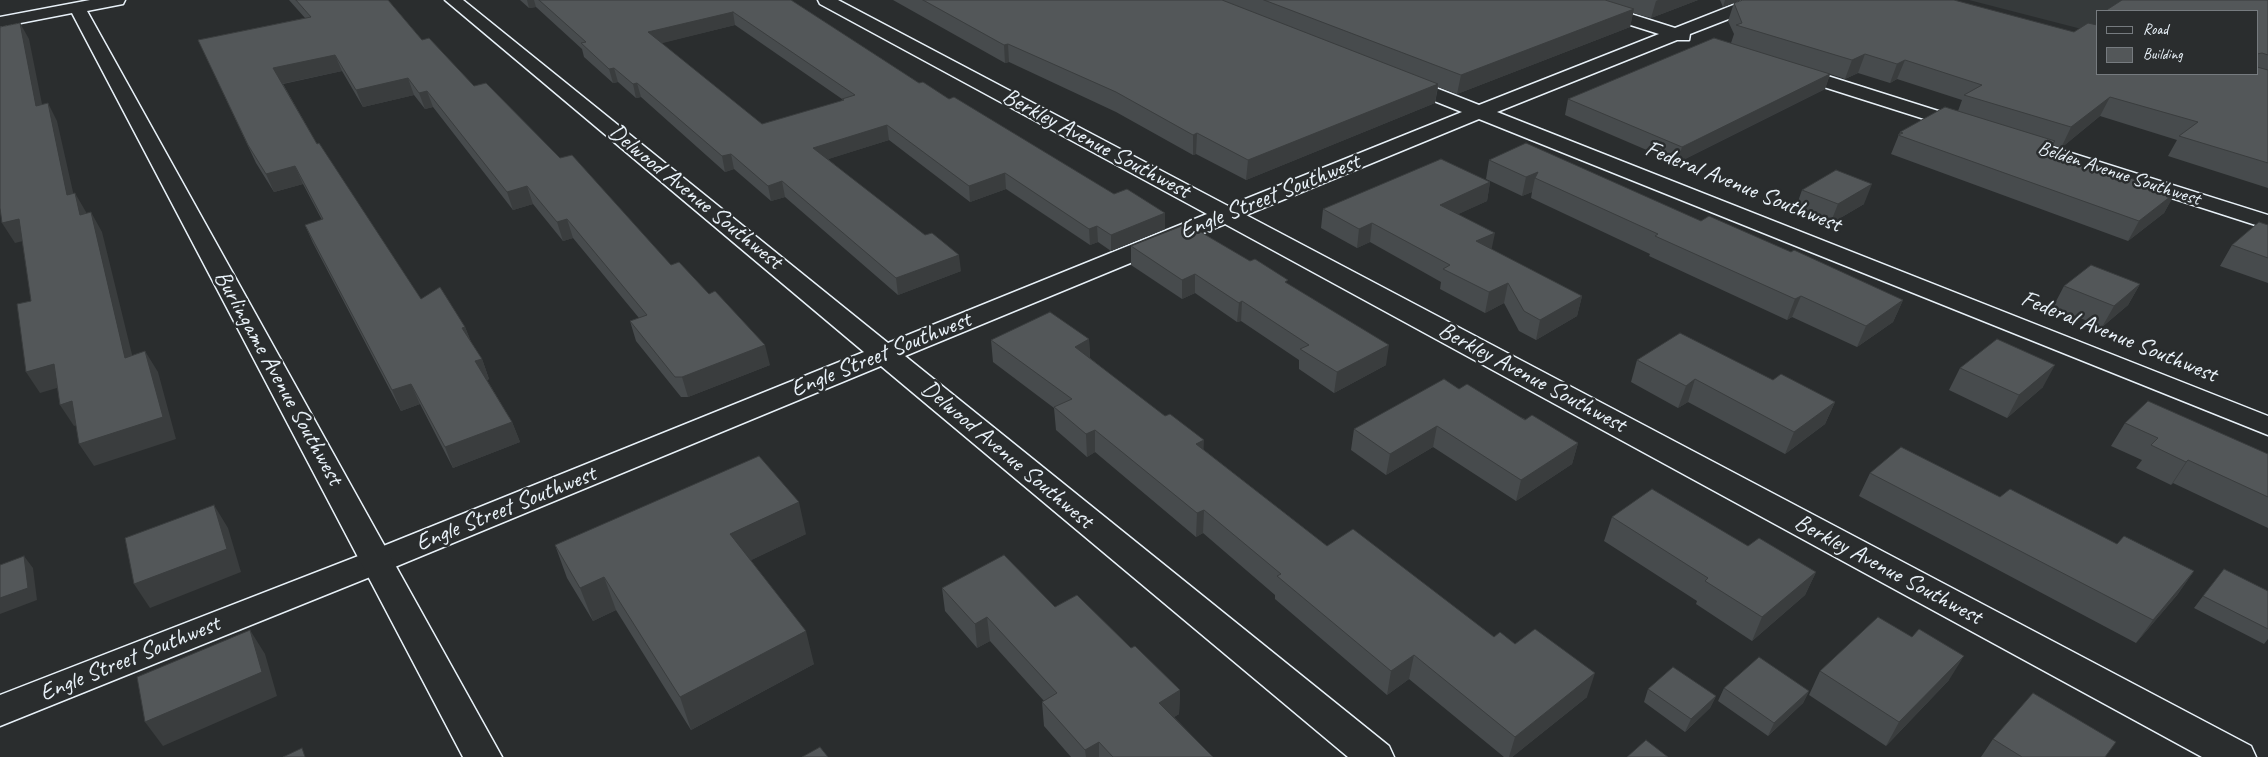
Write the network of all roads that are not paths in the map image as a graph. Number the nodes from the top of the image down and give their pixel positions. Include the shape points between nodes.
1 (117, 0) edge
2 (454, 0) edge
3 (826, 0) edge
4 (1570, 0) edge
5 (1761, 0) edge
6 (76, 4) edge
7 (0, 22) edge
8 (1676, 33) junction
9 (1702, 42) edge
10 (1778, 66) edge
11 (1382, 73) edge
12 (1479, 112) junction
13 (1228, 214) junction
14 (2268, 222) edge
15 (886, 353) junction
16 (2268, 426) edge
17 (378, 561) junction
18 (0, 711) edge
19 (483, 757) edge
20 (1375, 757) edge
21 (2237, 757) edge

1 - 6 street
2 - 15 street, Delwood Avenue Southwest
3 - 13 street, Berkley Avenue Southwest
4 - 8 street
5 - 8 street, Engle Street Southwest
6 - 7 street
6 - 17 street, Burlingame Avenue Southwest
8 - 9 street
8 - 12 street, Engle Street Southwest
10 - 14 street, Belden Avenue Southwest
11 - 12 street, Federal Avenue Southwest
12 - 13 street, Engle Street Southwest
12 - 16 street, Federal Avenue Southwest
13 - 15 street, Engle Street Southwest
13 - 21 street, Berkley Avenue Southwest
15 - 17 street, Engle Street Southwest
15 - 20 street, Delwood Avenue Southwest via 960,418
17 - 18 street, Engle Street Southwest
17 - 19 street, Burlingame Avenue Southwest

